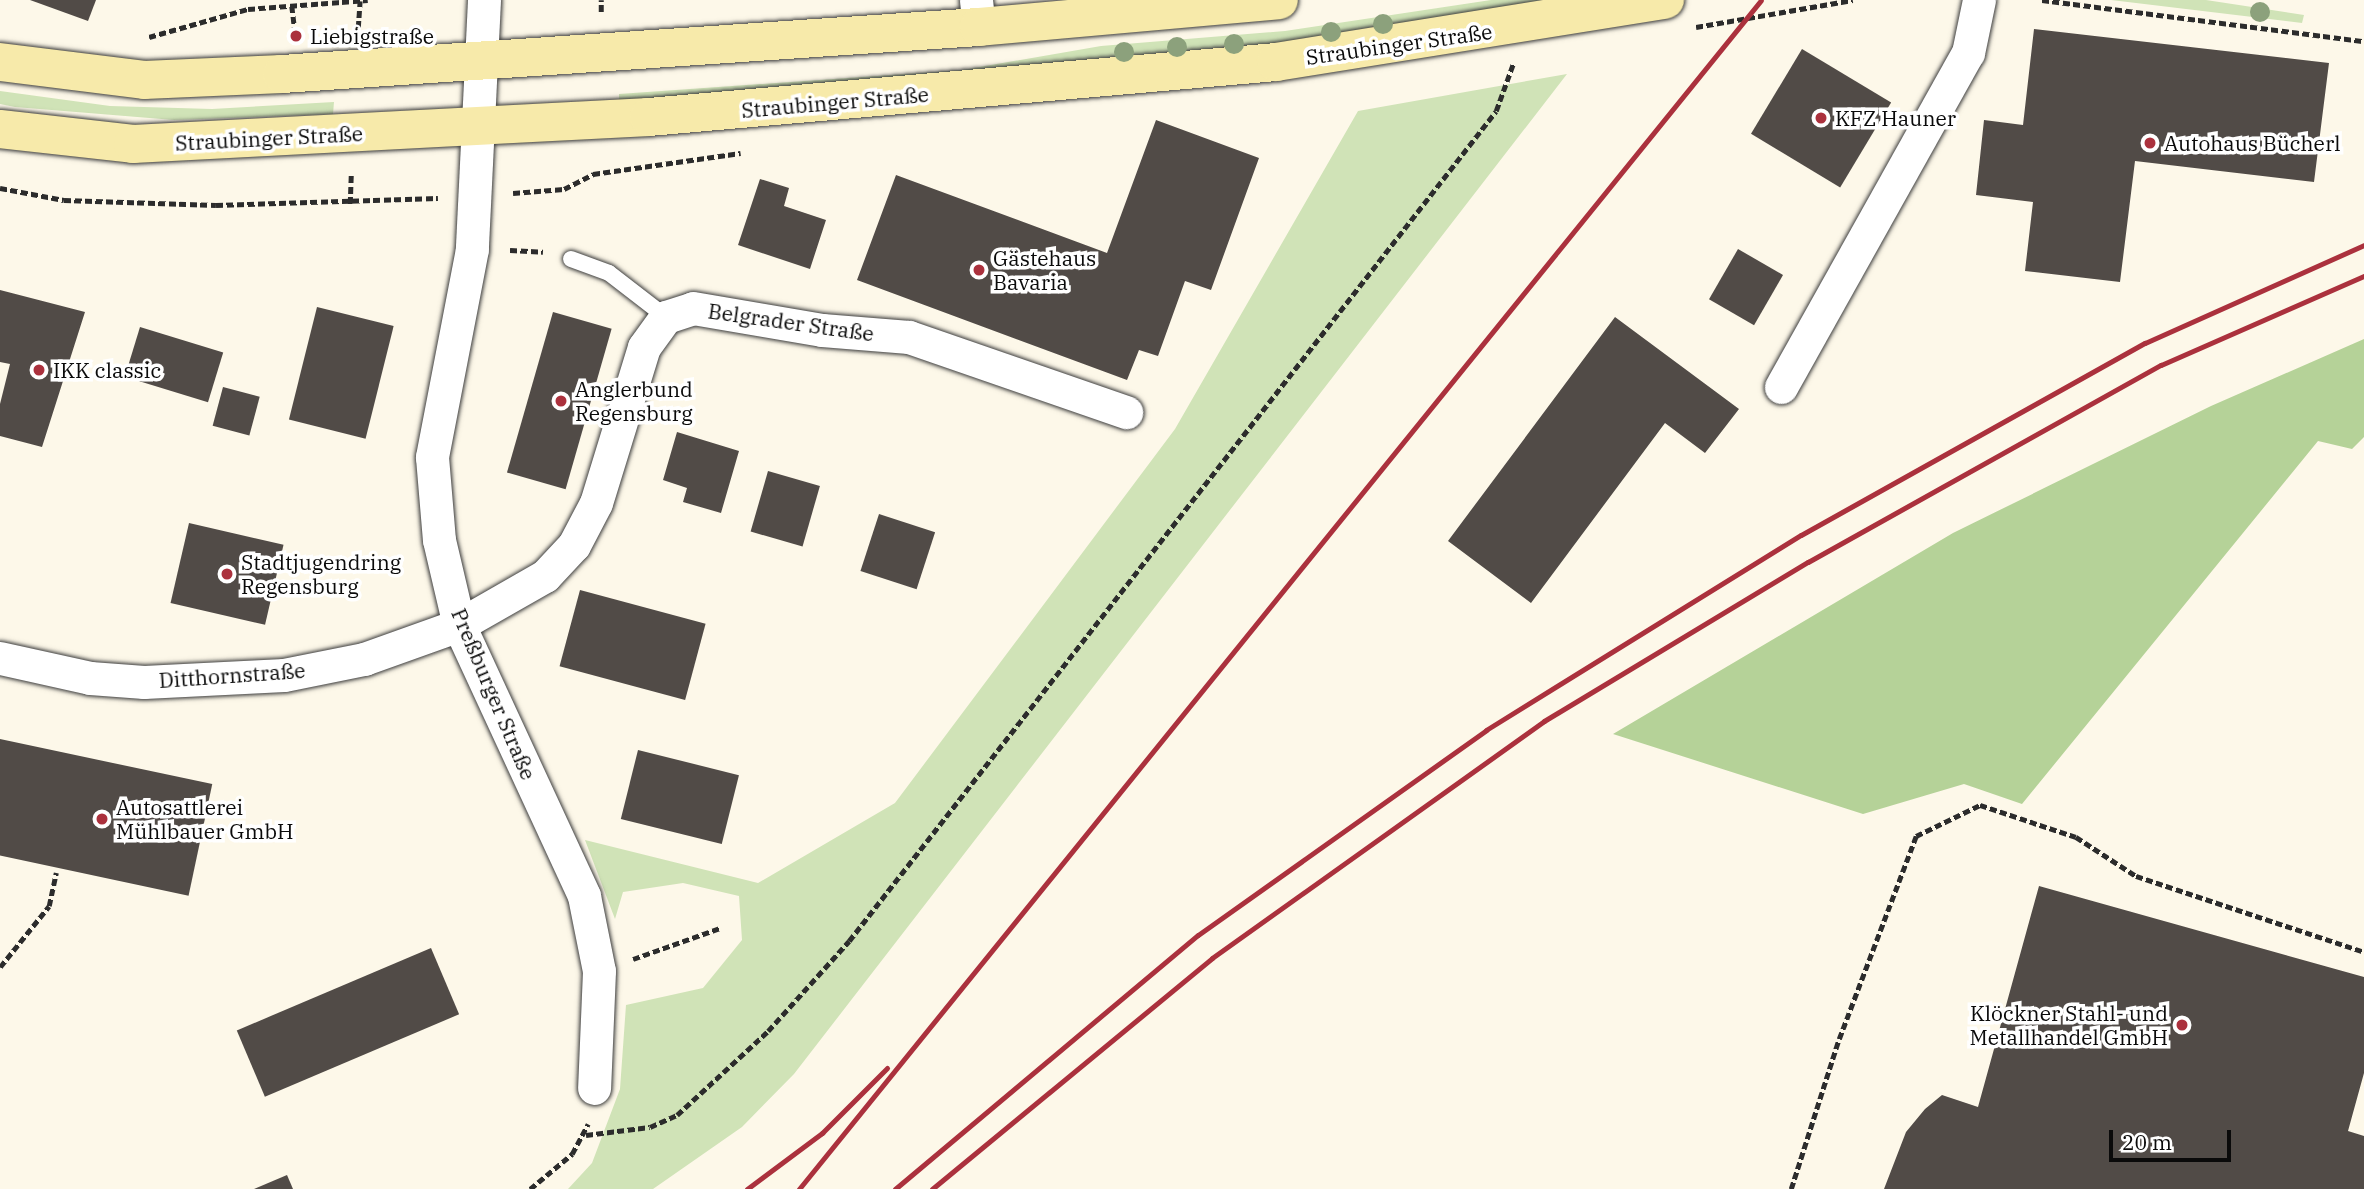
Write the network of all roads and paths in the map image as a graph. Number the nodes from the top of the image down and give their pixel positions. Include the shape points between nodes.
1 (368, 0) edge
2 (484, 0) edge
3 (1279, 0) edge
4 (1665, 0) edge
5 (1979, 0) edge
6 (2042, 0) edge
7 (292, 6) junction
8 (977, 13) edge
9 (296, 36) dead end
10 (140, 38) dead end
11 (2364, 41) edge
12 (483, 57) junction
13 (0, 62) edge
14 (1513, 63) dead end
15 (480, 126) junction
16 (0, 129) edge
17 (0, 188) edge
18 (475, 196) junction
19 (472, 249) junction
20 (571, 259) joint
21 (666, 317) junction
22 (1781, 387) dead end
23 (1126, 412) dead end
24 (459, 625) junction
25 (0, 658) edge
26 (56, 873) dead end
27 (720, 928) dead end
28 (2364, 952) edge
29 (0, 967) edge
30 (599, 971) junction
31 (594, 1088) joint
32 (586, 1135) junction
33 (530, 1189) edge
34 (1791, 1189) edge

1 - 7 path
2 - 12 street, Preßburger Straße
3 - 8 main road
4 - 15 main road, Straubinger Straße via 1276,62 649,117
5 - 22 street via 1968,53
6 - 11 path
7 - 9 path
7 - 10 path via 248,9
8 - 12 main road
12 - 13 main road via 144,80
12 - 15 street, Preßburger Straße
14 - 32 path via 1496,111 849,942 768,1031 677,1115 650,1127
15 - 16 main road, Straubinger Straße via 134,144
15 - 18 street, Preßburger Straße
17 - 18 path via 64,200 216,205
18 - 19 street, Preßburger Straße
19 - 20 path via 551,252
19 - 24 street, Preßburger Straße via 432,457 439,540
20 - 21 lane via 609,273
21 - 23 street, Belgrader Straße via 692,308 722,310 765,322 909,337
21 - 24 street via 644,347 596,503 574,545 545,576
24 - 25 street, Ditthornstraße via 364,659 284,676 144,682 90,678
24 - 30 street, Preßburger Straße via 584,896
26 - 29 path via 49,906
27 - 30 path
28 - 34 path via 2136,876 2076,837 1980,805 1916,836 1839,1039
30 - 31 street, Preßburger Straße
31 - 32 path
32 - 33 path via 572,1154

